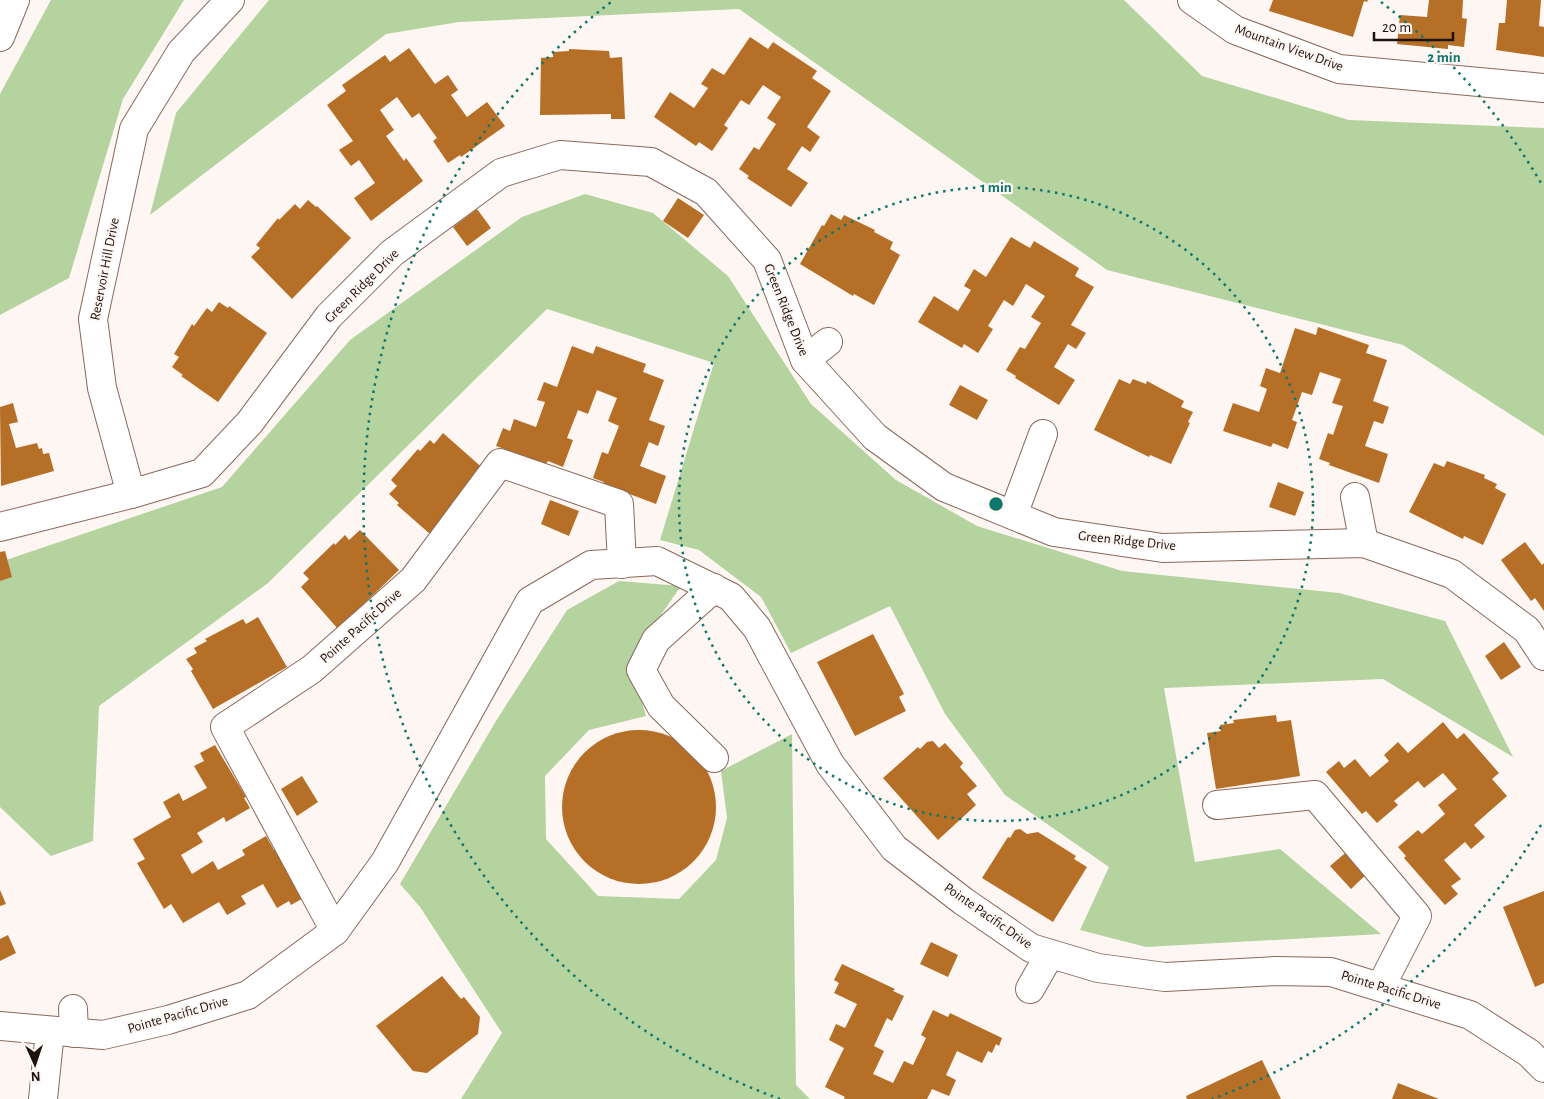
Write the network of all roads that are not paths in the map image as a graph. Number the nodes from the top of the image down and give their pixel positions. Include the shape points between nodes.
1 (16, 0) edge
2 (230, 0) edge
3 (1192, 0) edge
4 (0, 37) edge
5 (1544, 88) edge
6 (828, 342) dead end
7 (805, 360) junction
8 (1043, 434) dead end
9 (131, 494) junction
10 (1355, 497) dead end
11 (1013, 515) junction
12 (0, 527) edge
13 (1364, 543) junction
14 (622, 564) junction
15 (714, 588) junction
16 (1544, 656) edge
17 (714, 758) dead end
18 (1217, 805) dead end
19 (335, 931) junction
20 (1050, 954) junction
21 (1381, 986) junction
22 (1030, 989) dead end
23 (66, 1024) junction
24 (0, 1026) edge
25 (1544, 1068) edge
26 (43, 1099) edge

1 - 4 street
2 - 9 street, Reservoir Hill Drive via 180,52 134,129 92,319 102,388
3 - 5 street, Mountain View Drive via 1235,30 1339,69
6 - 7 street
7 - 9 street, Green Ridge Drive via 767,260 706,192 651,162 560,155 501,173 392,253 329,316 250,422 202,473
7 - 11 street, Green Ridge Drive via 875,437 944,487
8 - 11 street
9 - 12 street
10 - 13 street
11 - 13 street, Green Ridge Drive via 1054,532 1163,548
13 - 16 street, Green Ridge Drive via 1452,574 1527,630
14 - 15 street, Pointe Pacific Drive via 657,561
14 - 19 street, Pointe Pacific Drive via 592,565 530,601 386,862
14 - 19 street, Pointe Pacific Drive via 619,504 500,463 413,580 312,669 225,727
15 - 17 street via 656,640 641,670 661,706
15 - 20 street, Pointe Pacific Drive via 731,597 757,628 830,764 894,848 1031,948
18 - 21 street via 1315,795 1418,916
19 - 23 street, Pointe Pacific Drive via 248,995 168,1020 103,1035
20 - 21 street, Pointe Pacific Drive via 1098,968 1165,977 1276,971 1331,972
20 - 22 street
21 - 25 street, Pointe Pacific Drive via 1470,1015 1529,1054
23 - 24 street, Pointe Pacific Drive
23 - 26 street

